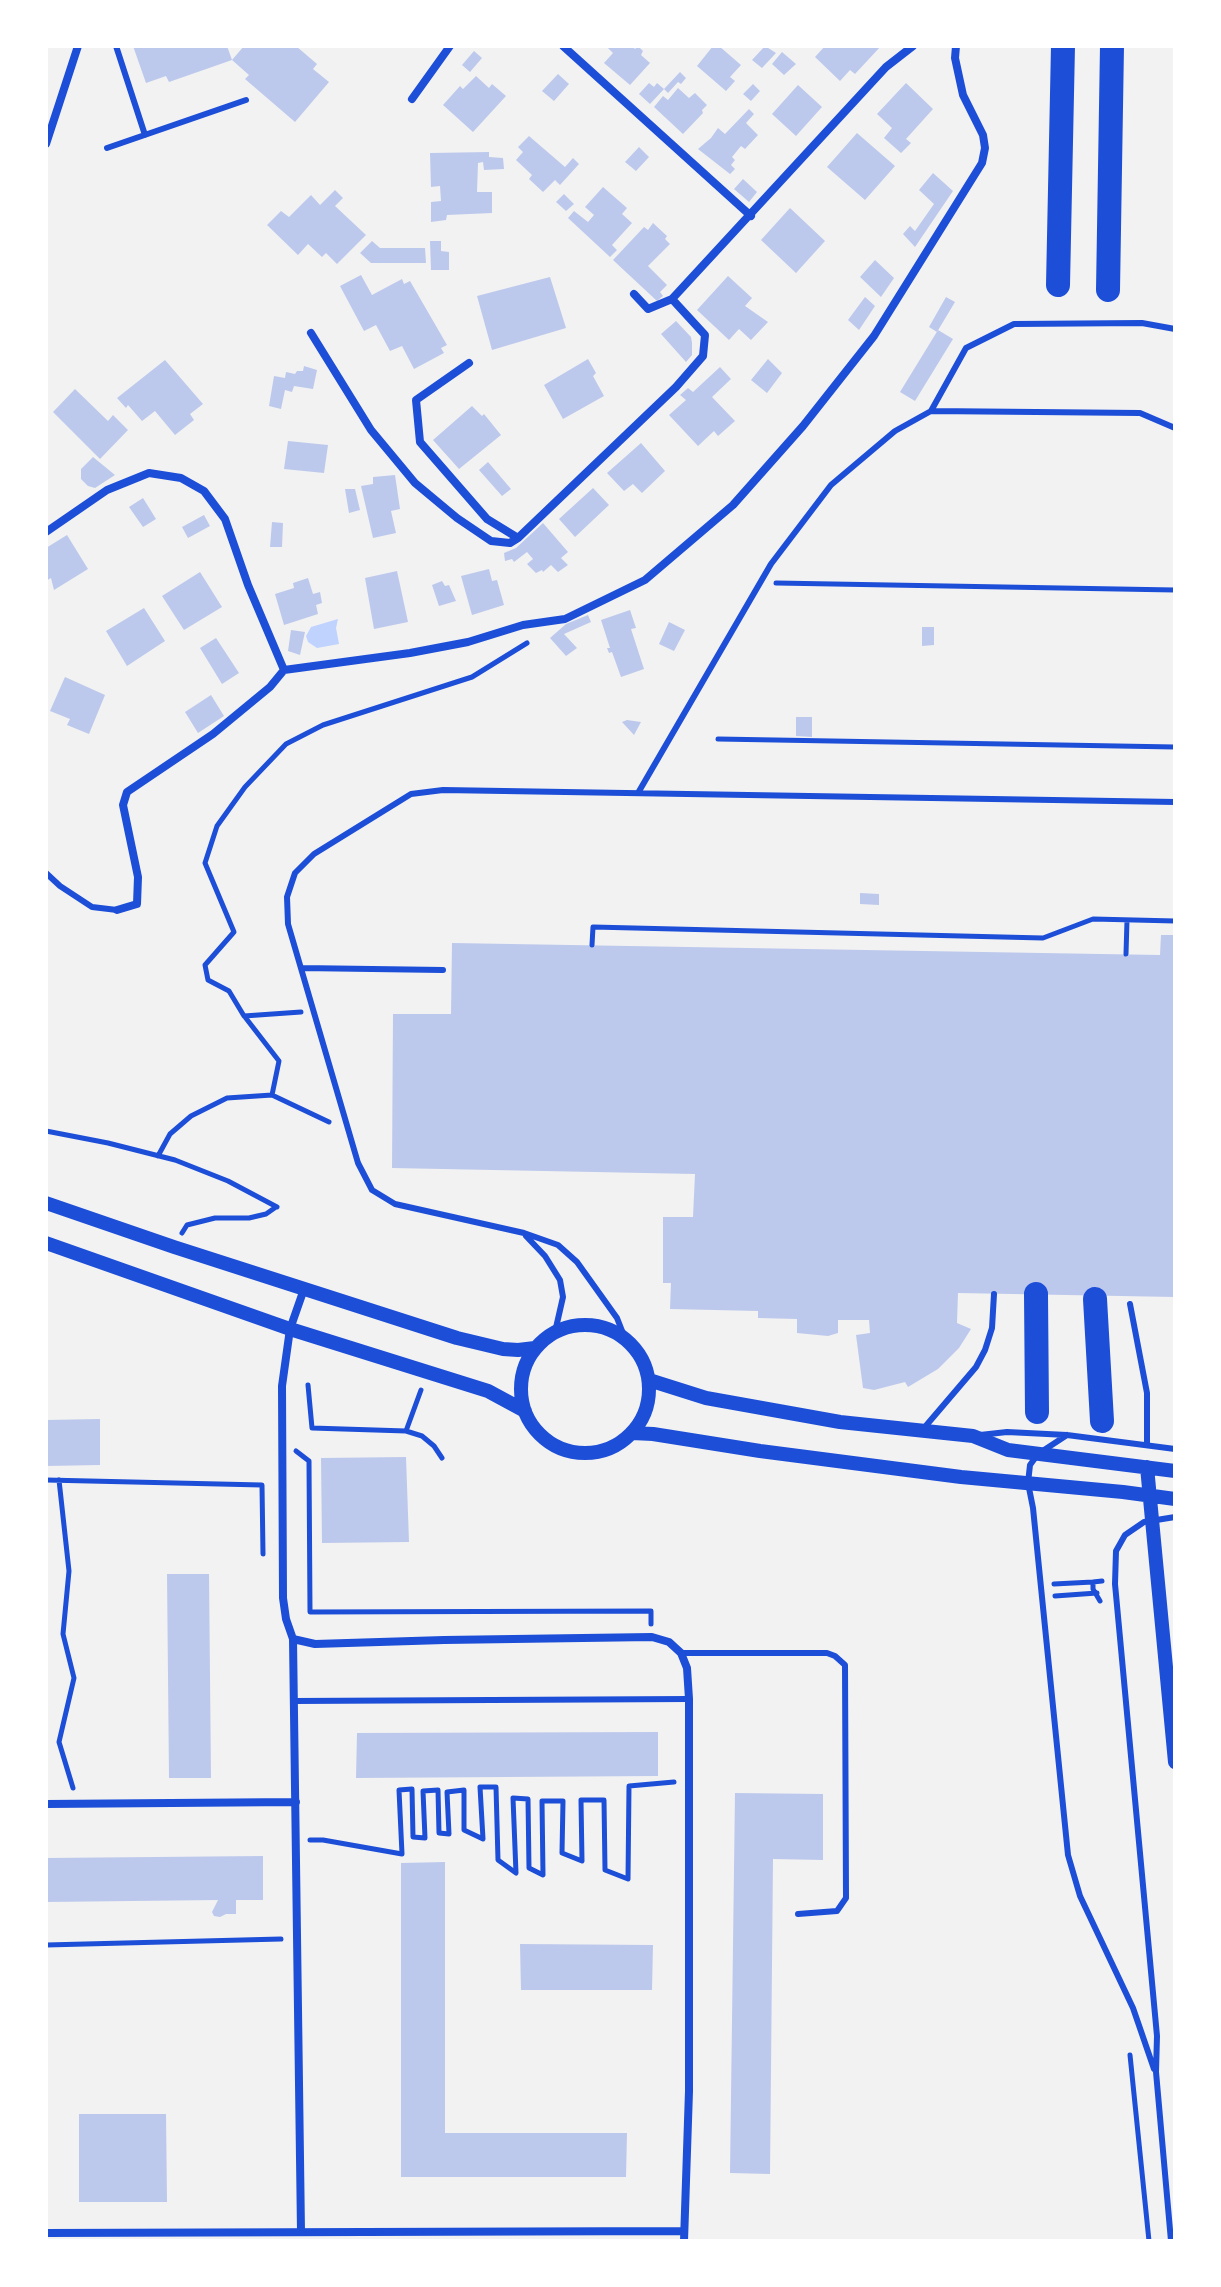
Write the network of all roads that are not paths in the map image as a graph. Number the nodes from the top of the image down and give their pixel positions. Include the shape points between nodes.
1 (78, 46) edge
2 (116, 46) edge
3 (450, 46) edge
4 (563, 46) edge
5 (913, 46) edge
6 (956, 46) edge
7 (1063, 46) edge
8 (1112, 46) edge
9 (412, 99) dead end
10 (246, 100) dead end
11 (145, 135) junction
12 (46, 144) edge
13 (107, 148) dead end
14 (751, 216) junction
15 (1058, 285) dead end
16 (1108, 290) dead end
17 (634, 294) dead end
18 (672, 299) junction
19 (1175, 329) edge
20 (311, 333) dead end
21 (469, 363) dead end
22 (931, 411) junction
23 (1175, 428) edge
24 (46, 532) edge
25 (518, 538) junction
26 (284, 670) junction
27 (638, 793) junction
28 (1175, 802) edge
29 (46, 873) edge
30 (117, 910) joint
31 (301, 968) junction
32 (443, 970) dead end
33 (46, 1203) edge
34 (524, 1233) junction
35 (46, 1243) edge
36 (304, 1289) junction
37 (994, 1294) dead end
38 (1036, 1294) dead end
39 (1095, 1299) dead end
40 (1130, 1304) dead end
41 (290, 1329) junction
42 (555, 1332) junction
43 (626, 1341) junction
44 (535, 1348) junction
45 (649, 1380) junction
46 (525, 1411) junction
47 (1037, 1412) dead end
48 (1102, 1421) dead end
49 (921, 1432) junction
50 (632, 1433) junction
51 (1067, 1435) junction
52 (973, 1436) junction
53 (1147, 1445) junction
54 (1175, 1449) edge
55 (1038, 1454) junction
56 (1147, 1467) junction
57 (1175, 1471) edge
58 (1028, 1483) junction
59 (1149, 1495) junction
60 (1175, 1499) edge
61 (1175, 1517) edge
62 (1151, 1520) junction
63 (293, 1639) junction
64 (681, 1653) junction
65 (689, 1699) junction
66 (294, 1701) junction
67 (1175, 1762) edge
68 (296, 1802) junction
69 (46, 1804) edge
70 (798, 1914) dead end
71 (1156, 2072) junction
72 (301, 2232) junction
73 (46, 2233) edge
74 (419, 2236) edge
75 (684, 2236) edge
76 (1171, 2241) edge

1 - 12 street
2 - 11 lane
3 - 9 street
4 - 14 street
5 - 14 street via 886,67
6 - 26 street via 963,95 983,135 982,163 874,336 733,505 645,580 565,619 410,653
7 - 15 highway
8 - 16 highway
10 - 11 lane
11 - 13 lane
14 - 18 street
17 - 18 street via 648,309
18 - 25 street via 705,335 703,356
19 - 22 lane via 1142,323 1014,324 966,348
20 - 25 street via 371,430 415,483 491,541 510,543
21 - 25 street via 416,400 420,442 487,519
22 - 23 lane via 1140,413
22 - 27 lane via 895,431 831,485 771,564
24 - 26 street via 107,490 149,473 181,478 204,491 225,519
26 - 30 street via 213,734 127,792 123,805 138,877 137,904
27 - 28 lane
27 - 31 lane via 411,794 314,854 295,873 285,909
29 - 30 lane via 92,907
31 - 32 lane
31 - 34 lane via 358,1163 372,1190 395,1204
33 - 36 street
34 - 42 lane via 560,1280 563,1297
34 - 43 lane via 558,1245 577,1262 617,1318
35 - 41 street
36 - 41 street
36 - 44 street via 457,1338 503,1349
37 - 49 lane via 985,1350
38 - 47 highway
39 - 48 highway
40 - 53 lane via 1147,1393
41 - 46 street via 488,1391
41 - 63 street via 282,1386 283,1598
42 - 43 street via 589,1326
42 - 44 street
43 - 45 street
44 - 46 street via 523,1378
45 - 49 street via 706,1398
45 - 50 street via 643,1417
46 - 50 street via 545,1439 577,1452 618,1445
49 - 52 street
50 - 58 street
51 - 52 lane
51 - 53 lane
51 - 55 lane
52 - 55 street via 1008,1450
53 - 54 lane
55 - 56 street
55 - 58 lane
56 - 57 street
56 - 59 street
58 - 59 street
58 - 71 lane via 1068,1855 1080,1896 1133,2008
59 - 60 street
59 - 62 street
61 - 62 lane
62 - 67 street
62 - 71 lane via 1125,1535 1116,1551 1115,1584 1157,2036
63 - 64 street via 315,1644 652,1637
63 - 66 street
64 - 65 street
64 - 70 lane via 827,1653 845,1665 846,1898 837,1911
65 - 66 lane
65 - 75 street
66 - 68 street
68 - 69 street
68 - 72 street
71 - 76 lane
72 - 73 street
72 - 74 street
74 - 75 street

